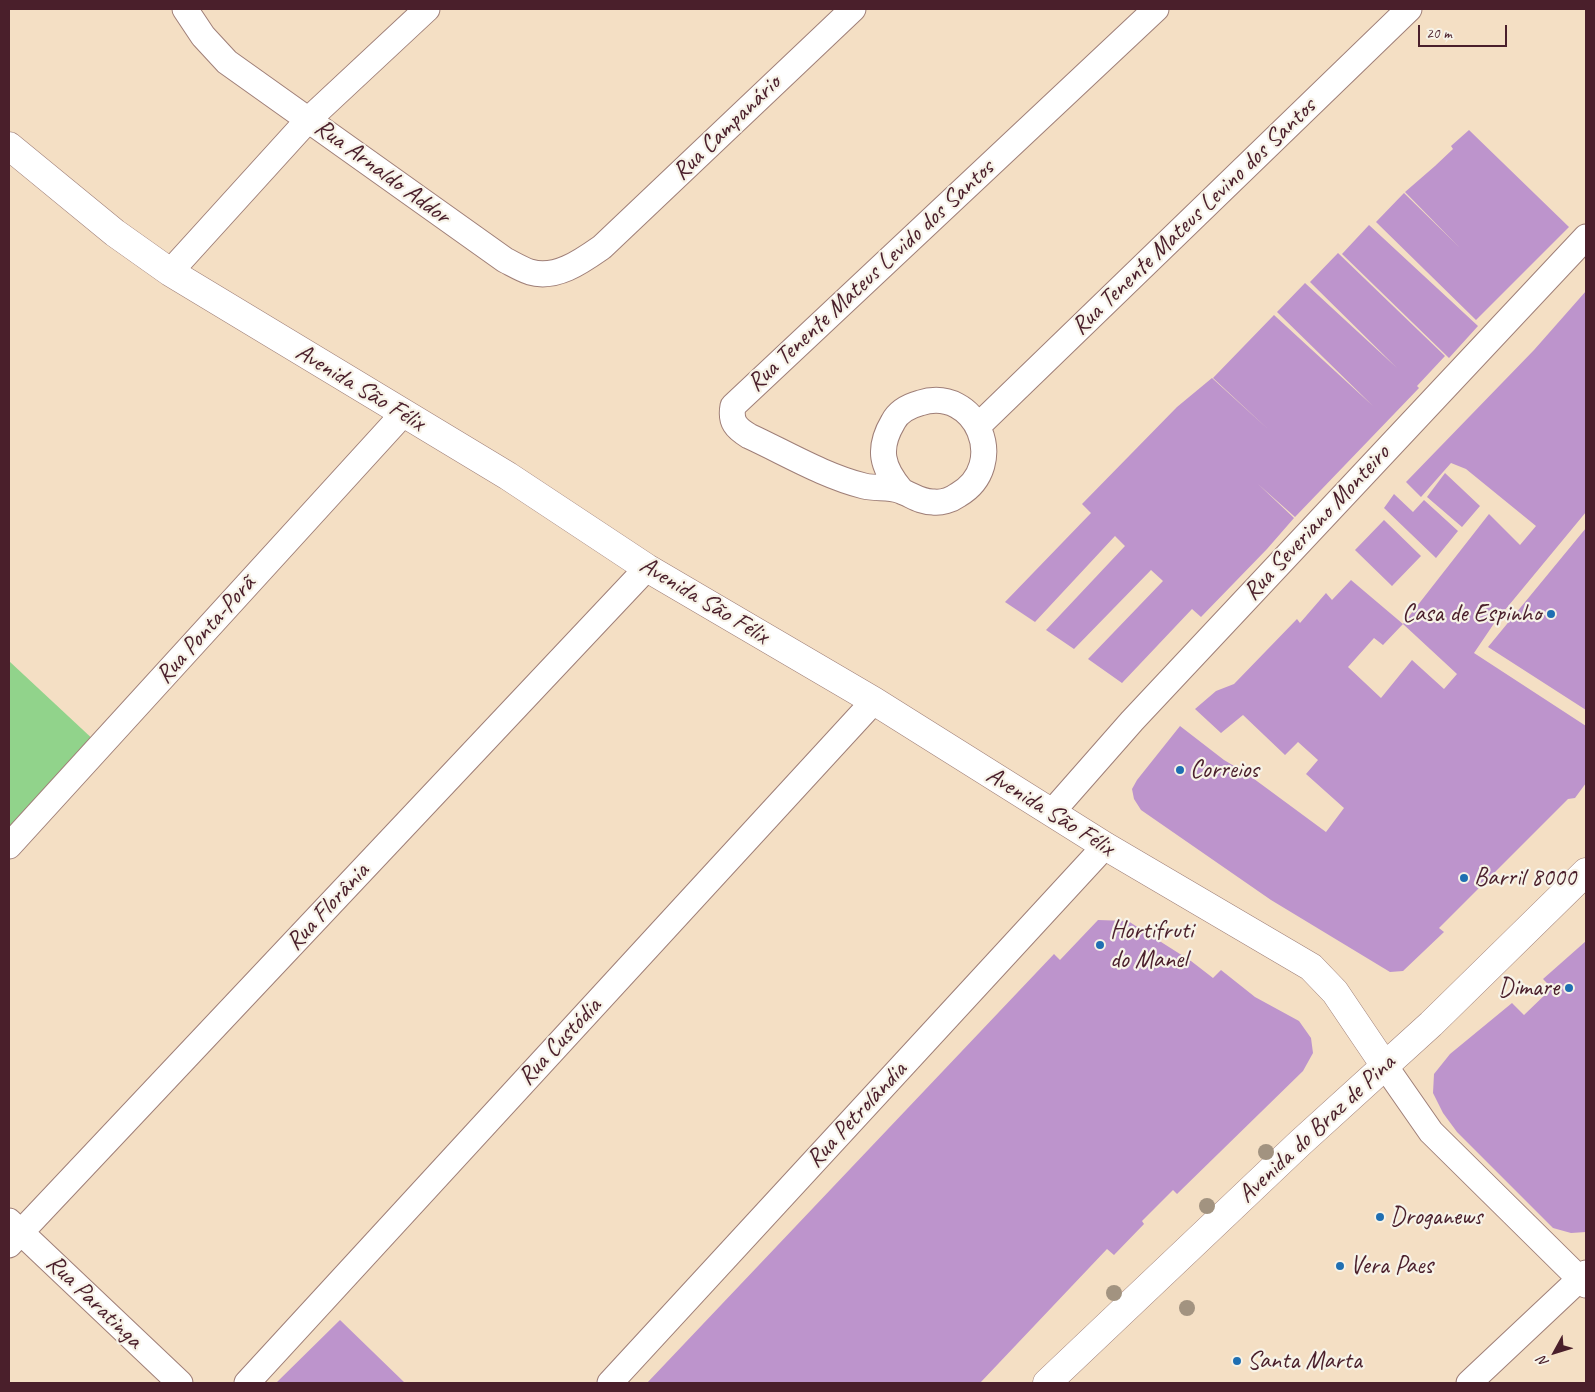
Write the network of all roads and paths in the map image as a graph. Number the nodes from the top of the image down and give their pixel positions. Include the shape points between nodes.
1 (185, 9) edge
2 (427, 9) edge
3 (853, 9) edge
4 (1156, 9) edge
5 (1409, 9) edge
6 (308, 120) junction
7 (9, 146) edge
8 (1586, 237) edge
9 (602, 247) joint
10 (170, 272) junction
11 (403, 414) junction
12 (978, 426) junction
13 (901, 490) junction
14 (647, 568) junction
15 (874, 701) junction
16 (1052, 812) junction
17 (9, 846) edge
18 (1105, 846) junction
19 (1586, 872) edge
20 (1385, 1066) junction
21 (13, 1233) edge
22 (1584, 1279) edge
23 (180, 1383) edge
24 (247, 1383) edge
25 (610, 1383) edge
26 (1047, 1383) edge
27 (1469, 1383) edge

1 - 6 street, Rua Arnaldo Addor via 227,62
2 - 6 street
3 - 9 street, Rua Campanário
4 - 13 street, Rua Tenente Mateus Levido dos Santos via 733,406 733,422 749,436 834,476 865,486
5 - 12 street, Rua Tenente Mateus Levino dos Santos
6 - 9 street, Rua Arnaldo Addor via 505,260 531,272 564,270
6 - 10 street
7 - 10 street, Avenida São Félix via 115,233
8 - 16 street, Rua Severiano Monteiro via 1138,714
10 - 11 street, Avenida São Félix
11 - 14 street, Avenida São Félix via 508,476
11 - 17 street, Rua Ponta-Porã
12 - 13 street via 984,443 984,461 978,477 966,491 951,500 934,503 916,499
12 - 13 street via 965,411 948,402 928,400 909,406 894,419 885,436 882,456 888,475
14 - 15 street, Avenida São Félix
14 - 21 street, Rua Florânia
15 - 16 street, Avenida São Félix
15 - 24 street, Rua Custódia
16 - 18 street, Avenida São Félix
18 - 20 street, Avenida São Félix via 1311,967 1335,992
18 - 25 street, Rua Petrolândia
19 - 20 street, Avenida do Braz de Pina
20 - 22 street via 1431,1132
20 - 26 street, Avenida do Braz de Pina
21 - 23 street, Rua Paratinga
22 - 27 street

